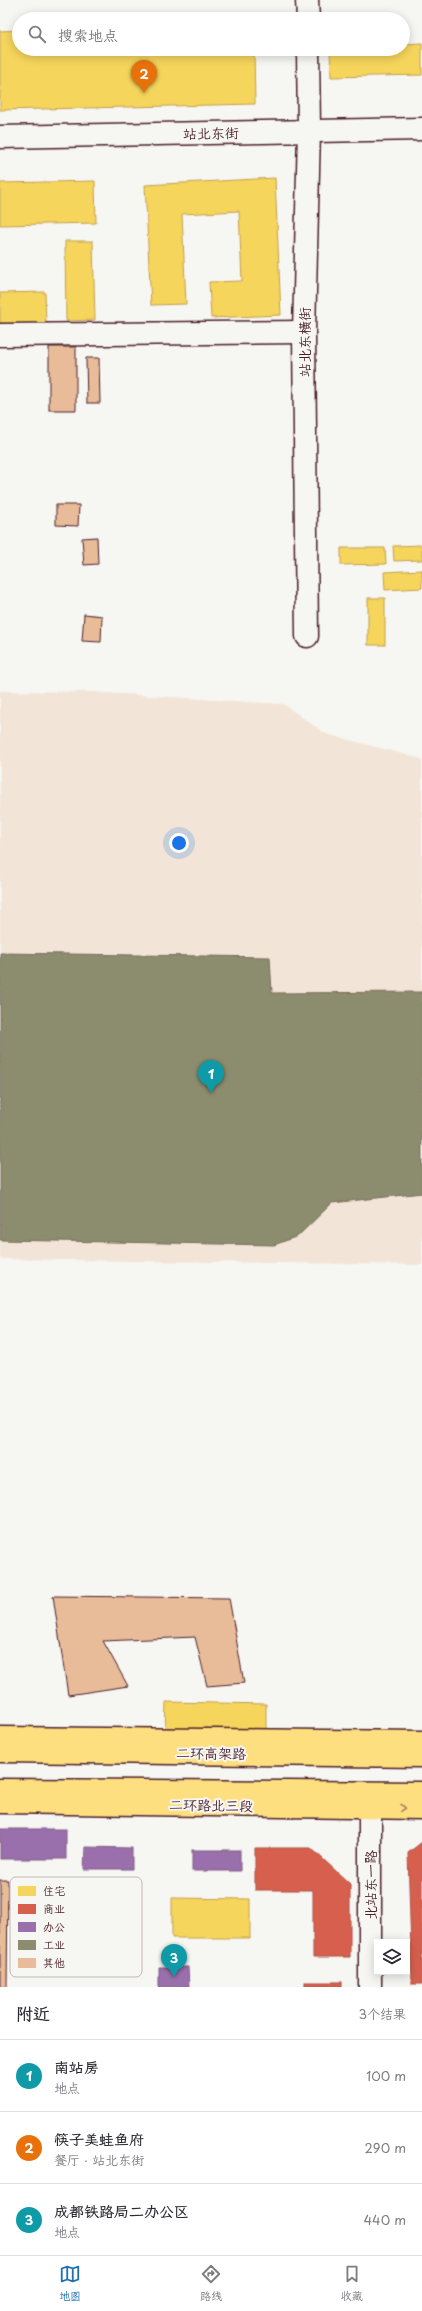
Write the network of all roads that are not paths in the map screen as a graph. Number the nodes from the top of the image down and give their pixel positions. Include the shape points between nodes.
1 (307, 0) edge
2 (308, 12) edge
3 (308, 56) edge
4 (422, 128) edge
5 (309, 131) junction
6 (0, 137) edge
7 (304, 332) junction
8 (0, 335) edge
9 (307, 636) dead end
10 (0, 1738) edge
11 (422, 1742) edge
12 (0, 1751) edge
13 (422, 1756) edge
14 (0, 1790) edge
15 (422, 1794) edge
16 (0, 1802) edge
17 (370, 1807) junction
18 (422, 1808) edge
19 (370, 1987) edge

1 - 2 street
3 - 5 street, 站北东横街
4 - 5 street, 站北东街
5 - 6 street, 站北东街
5 - 7 street, 站北东横街
7 - 8 street
7 - 9 street, 站北东横街
10 - 11 main road
12 - 13 main road, 二环高架路
14 - 15 main road
16 - 17 main road, 二环路北三段
17 -> 18 main road, 二环路北三段
17 - 19 street, 北站东一路

